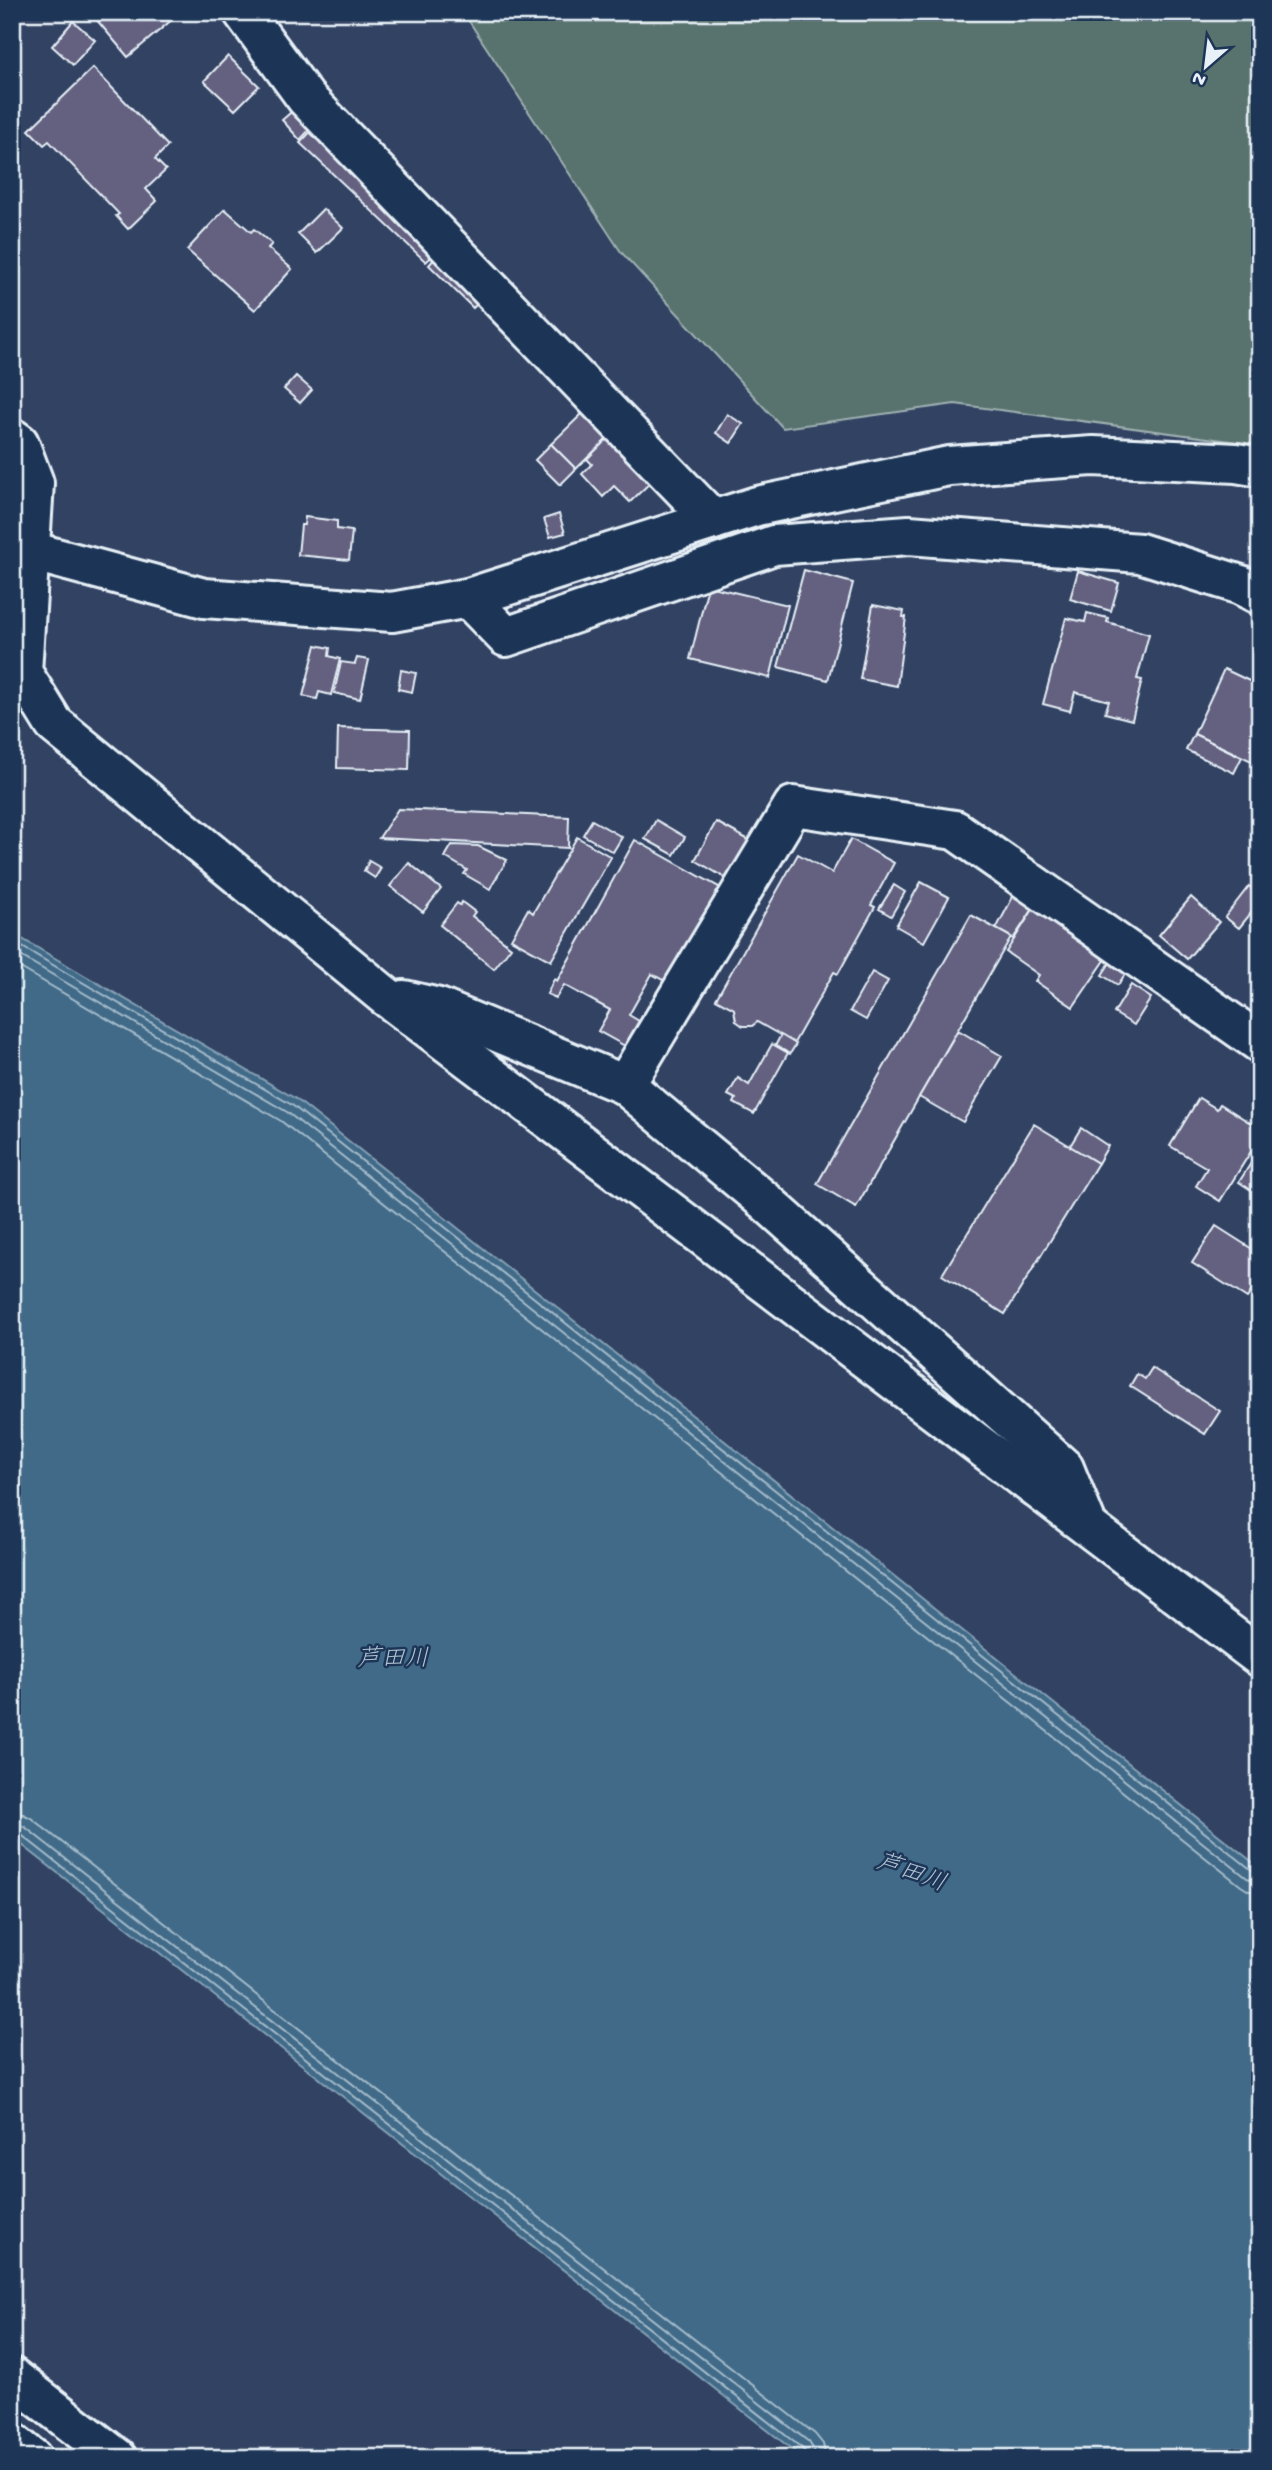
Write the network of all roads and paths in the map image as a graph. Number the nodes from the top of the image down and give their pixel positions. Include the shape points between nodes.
1 (243, 12) edge
2 (12, 438) edge
3 (1260, 467) edge
4 (713, 520) junction
5 (22, 548) edge
6 (1260, 595) edge
7 (468, 598) junction
8 (384, 995) junction
9 (1260, 1043) edge
10 (625, 1085) junction
11 (1088, 1527) junction
12 (1260, 1657) edge
13 (12, 2377) edge
14 (12, 2442) edge
15 (32, 2458) edge
16 (117, 2458) edge

1 - 4 street via 306,98
2 - 5 street via 19,443 34,482
3 - 4 street via 1093,456 949,466 758,506
4 - 7 street
5 - 7 street via 204,598 392,612
5 - 8 street via 22,672 54,724
6 - 7 street via 1140,553 909,535 774,545 506,637
8 - 10 street via 439,1008
8 - 11 street
9 - 10 street via 955,830 793,807
10 - 11 street via 765,1201 1064,1468
11 - 12 street
13 - 16 street
14 - 15 street

